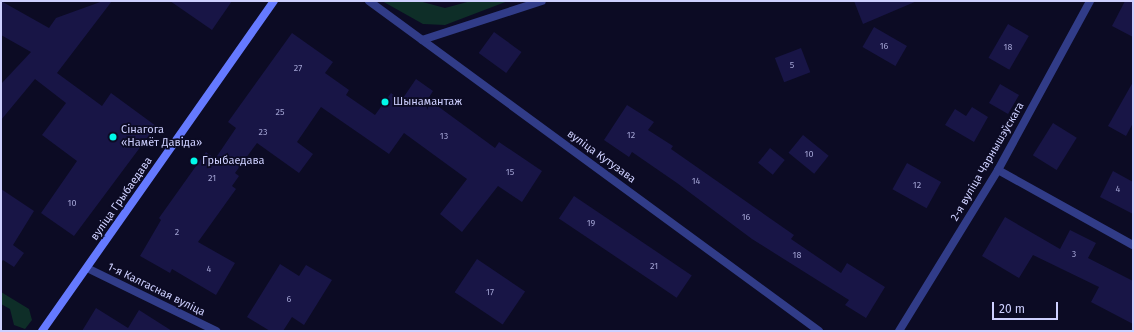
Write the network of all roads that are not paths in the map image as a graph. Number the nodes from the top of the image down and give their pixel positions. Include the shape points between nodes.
1 (274, 1) edge
2 (369, 1) edge
3 (542, 1) edge
4 (1090, 1) edge
5 (422, 40) junction
6 (998, 170) junction
7 (1133, 245) edge
8 (87, 268) junction
9 (42, 331) edge
10 (216, 331) edge
11 (820, 331) edge
12 (899, 331) edge

1 - 8 street, вуліца Грыбаедава
2 - 5 street, вуліца Кутузава
3 - 5 street
4 - 6 street, 2-я вуліца Чарнышэўскага
5 - 11 street, вуліца Кутузава
6 - 7 street
6 - 12 street, 2-я вуліца Чарнышэўскага
8 - 9 street, вуліца Грыбаедава
8 - 10 street, 1-я Калгасная вуліца

